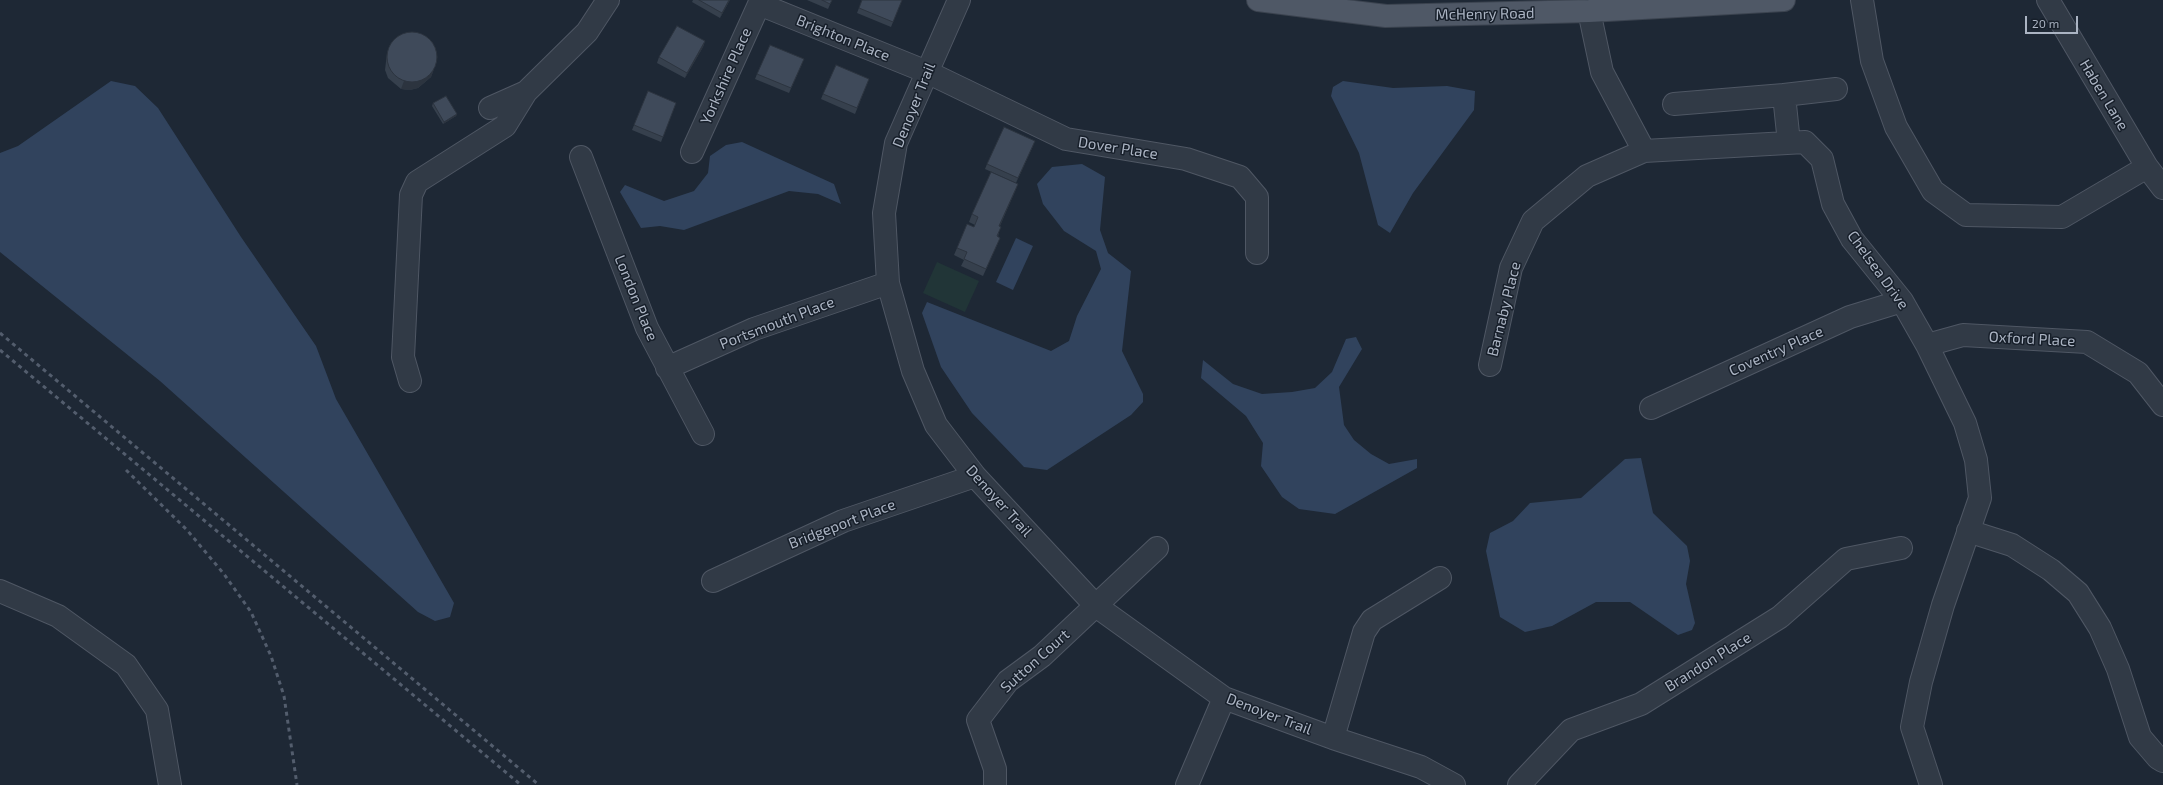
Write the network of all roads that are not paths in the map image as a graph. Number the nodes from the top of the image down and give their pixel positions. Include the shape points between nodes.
1 (608, 0) edge
2 (959, 0) edge
3 (1258, 0) edge
4 (1784, 0) edge
5 (1862, 0) edge
6 (2048, 0) edge
7 (760, 2) edge
8 (1586, 6) edge
9 (927, 72) junction
10 (1836, 89) dead end
11 (526, 92) junction
12 (1784, 95) junction
13 (1674, 104) dead end
14 (490, 108) dead end
15 (1789, 143) junction
16 (1644, 151) junction
17 (692, 152) dead end
18 (581, 157) dead end
19 (2147, 167) junction
20 (2163, 188) edge
21 (1257, 253) dead end
22 (888, 283) junction
23 (1902, 301) junction
24 (1927, 345) junction
25 (1490, 365) dead end
26 (667, 368) junction
27 (410, 381) dead end
28 (2163, 405) edge
29 (1651, 408) dead end
30 (703, 434) dead end
31 (975, 476) junction
32 (1968, 531) junction
33 (1157, 548) dead end
34 (1901, 548) dead end
35 (1440, 578) dead end
36 (713, 581) dead end
37 (0, 591) edge
38 (1096, 606) junction
39 (1224, 698) junction
40 (1333, 738) junction
41 (2163, 761) edge
42 (170, 785) edge
43 (996, 785) edge
44 (1187, 785) edge
45 (1454, 785) edge
46 (1520, 785) edge
47 (1931, 785) edge

1 - 11 street via 587,32
2 - 9 street, Denoyer Trail
3 - 8 main road, McHenry Road via 1386,16
4 - 8 main road, McHenry Road
5 - 19 street via 1872,61 1896,127 1933,191 1966,215 2062,217
6 - 19 street, Haben Lane
7 - 9 street, Brighton Place
7 - 17 street, Yorkshire Place
8 - 16 street via 1602,72
9 - 21 street, Dover Place via 1066,139 1186,159 1240,177 1257,198
9 - 22 street, Denoyer Trail via 896,143 884,213
10 - 12 street
11 - 14 street
11 - 27 street via 505,126 417,182 411,195 403,357
12 - 13 street
12 - 15 street
15 - 16 street, Chelsea Drive
15 - 23 street, Chelsea Drive via 1805,142 1822,159 1834,204 1852,239
16 - 25 street, Barnaby Place via 1587,176 1533,221 1511,268
18 - 26 street, London Place via 647,328
19 - 20 street, Haben Lane
22 - 26 street, Portsmouth Place via 754,329
22 - 31 street, Denoyer Trail via 913,371 936,425
23 - 24 street, Chelsea Drive
23 - 29 street, Coventry Place via 1850,317
24 - 28 street, Oxford Place via 1963,335 2087,342 2138,373
24 - 32 street, Chelsea Drive via 1965,423 1976,460 1980,498
26 - 30 street, London Place
31 - 36 street, Bridgeport Place via 843,521
31 - 38 street, Denoyer Trail
32 - 41 street via 2012,545 2051,570 2078,593 2100,628 2118,669 2140,737
32 - 47 street, Chelsea Drive via 1943,604 1921,682 1912,727
33 - 38 street, Sutton Court
34 - 46 street, Brandon Place via 1846,559 1780,617 1641,704 1571,730
35 - 40 street via 1372,620 1364,632
37 - 42 street via 58,616 126,665 157,710
38 - 39 street, Denoyer Trail
38 - 43 street, Sutton Court via 1042,656 1008,681 978,720 995,769
39 - 40 street, Denoyer Trail
39 - 44 street
40 - 45 street, Denoyer Trail via 1421,767

